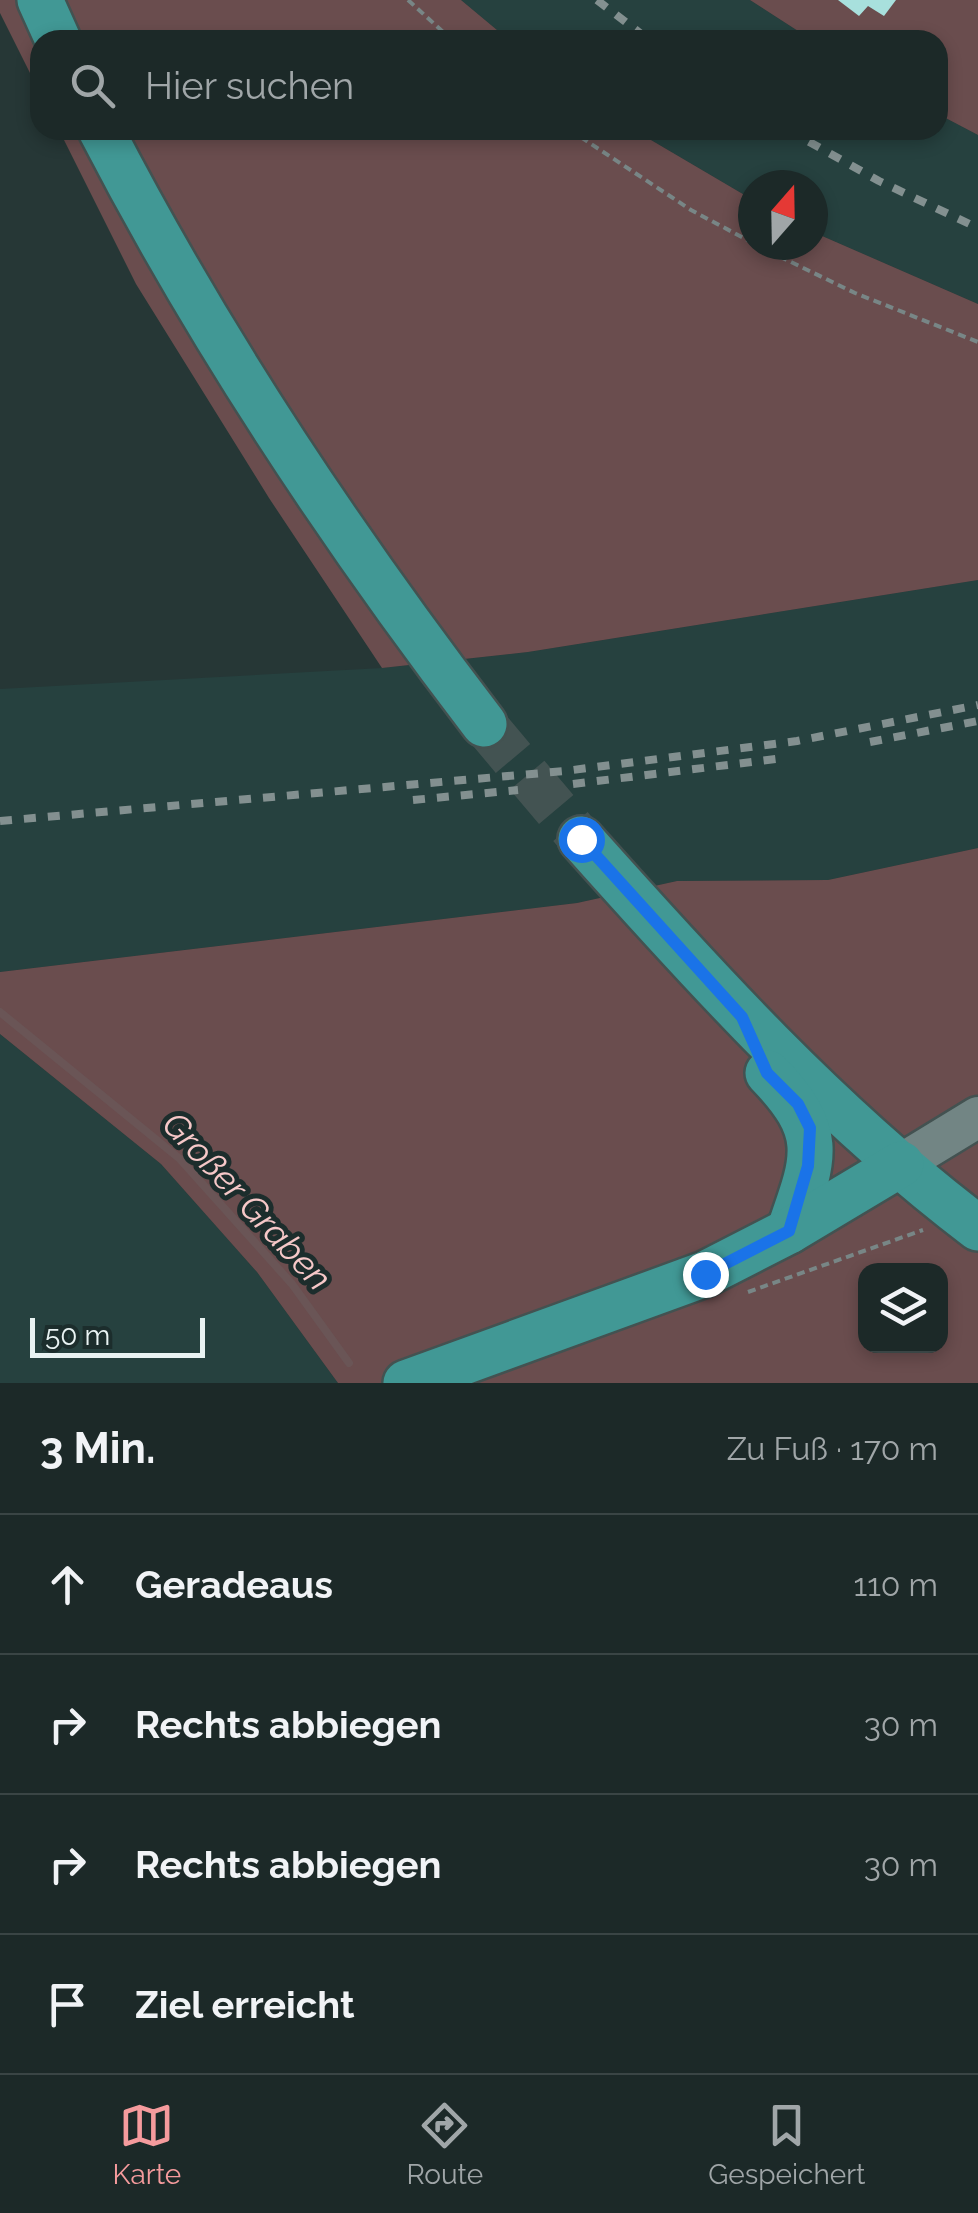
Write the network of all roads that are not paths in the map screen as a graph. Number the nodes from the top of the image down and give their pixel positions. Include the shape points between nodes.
1 (40, 0) edge
2 (54, 30) edge
3 (106, 140) edge
4 (484, 724) tunnel mouth
5 (581, 839) tunnel mouth
6 (742, 1017) junction
7 (978, 1116) edge
8 (901, 1164) junction
9 (978, 1228) edge
10 (789, 1231) junction
11 (406, 1383) edge

1 - 2 main road
3 - 4 main road via 202,314 312,488
5 - 6 main road
6 - 8 main road
6 - 10 main road via 767,1073 798,1104 810,1128 803,1190
7 - 8 main road
8 - 9 main road
8 - 10 main road
10 - 11 main road via 705,1274

